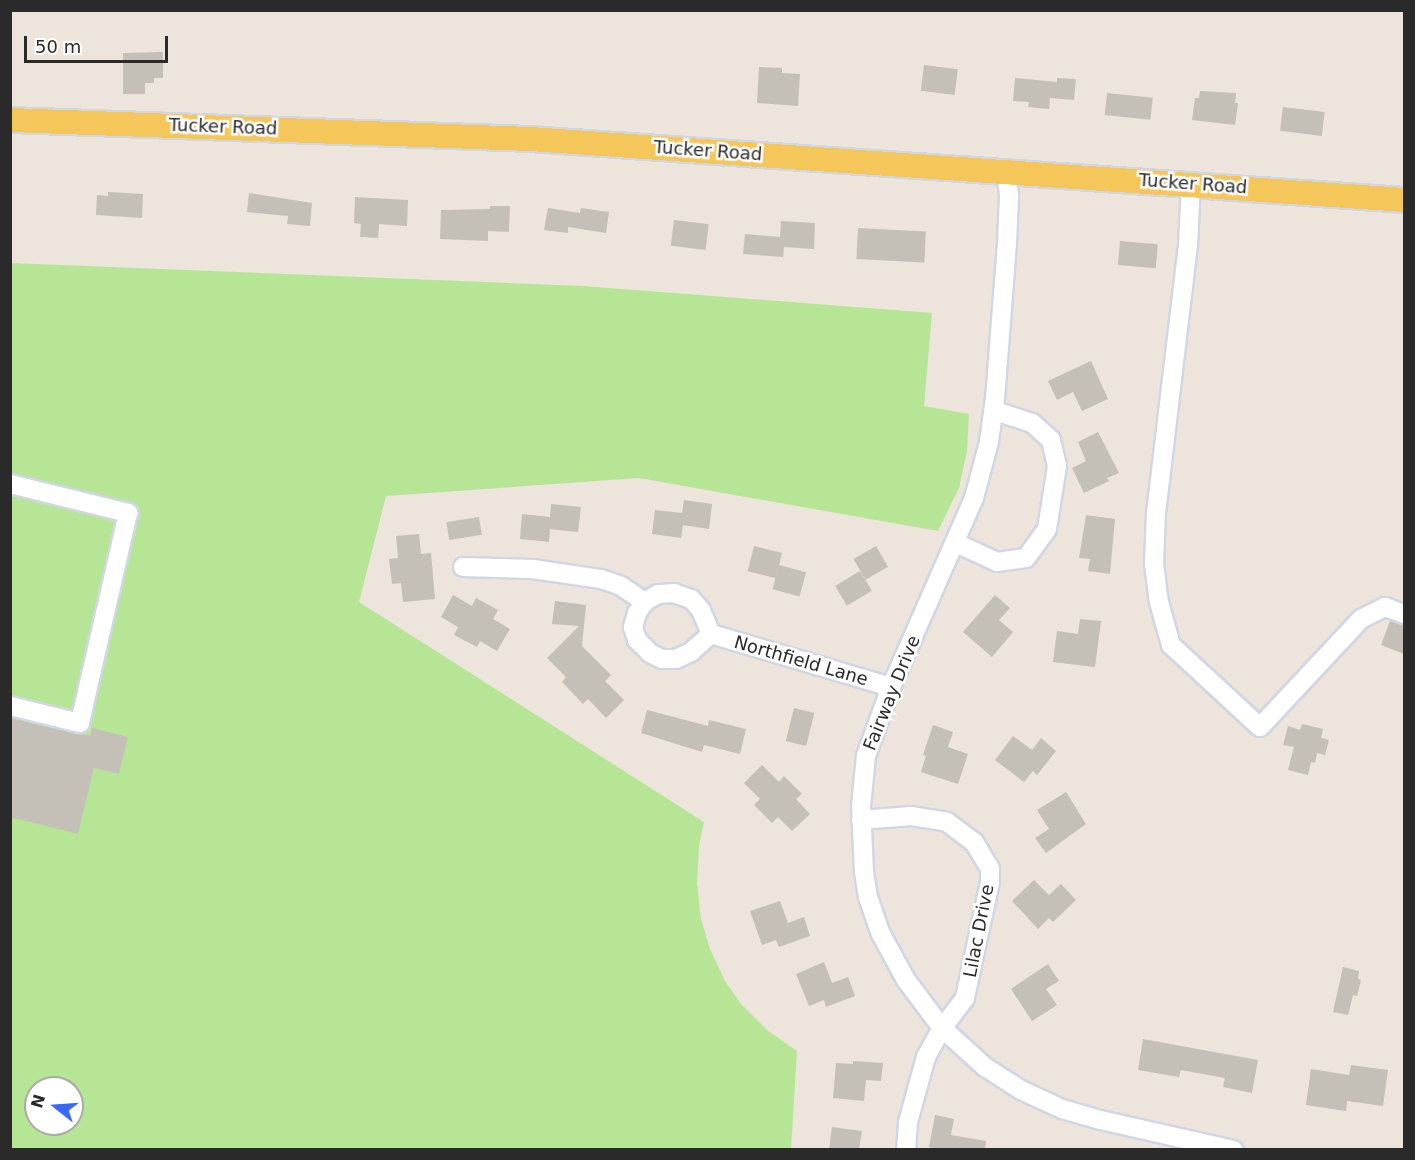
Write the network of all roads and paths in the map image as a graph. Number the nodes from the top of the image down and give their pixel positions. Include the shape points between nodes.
1 (10, 120) edge
2 (1006, 171) junction
3 (1191, 184) junction
4 (1404, 200) edge
5 (994, 411) junction
6 (10, 484) edge
7 (956, 543) junction
8 (463, 567) dead end
9 (645, 602) junction
10 (1404, 614) edge
11 (711, 634) junction
12 (891, 687) junction
13 (10, 706) edge
14 (861, 820) junction
15 (942, 1028) junction
16 (906, 1149) edge
17 (1234, 1149) edge

1 - 2 main road, Tucker Road via 496,137
2 - 3 main road, Tucker Road
2 - 5 street, Fairway Drive via 1009,197
3 - 4 main road, Tucker Road
3 - 10 street via 1154,563 1171,645 1260,727 1360,619 1385,607
5 - 7 street, Fairway Drive via 981,476
5 - 7 street via 1032,423 1051,440 1057,465 1047,529 1026,558 997,562
6 - 13 street via 128,513 80,723
7 - 12 street, Fairway Drive
8 - 9 street via 532,569 601,579 621,586
9 - 11 street, Northfield Lane via 666,593 691,599 701,610
9 - 11 street, Northfield Lane via 633,627 637,640 650,653 676,659 691,652
11 - 12 street, Northfield Lane
12 - 14 street, Fairway Drive via 866,756
14 - 15 street, Fairway Drive via 868,897 880,934 897,966
14 - 15 street, Lilac Drive via 911,816 947,822 974,842 990,869 965,998
15 - 16 street, Lilac Drive via 917,1081
15 - 17 street, Fairway Drive via 1002,1078 1062,1109

